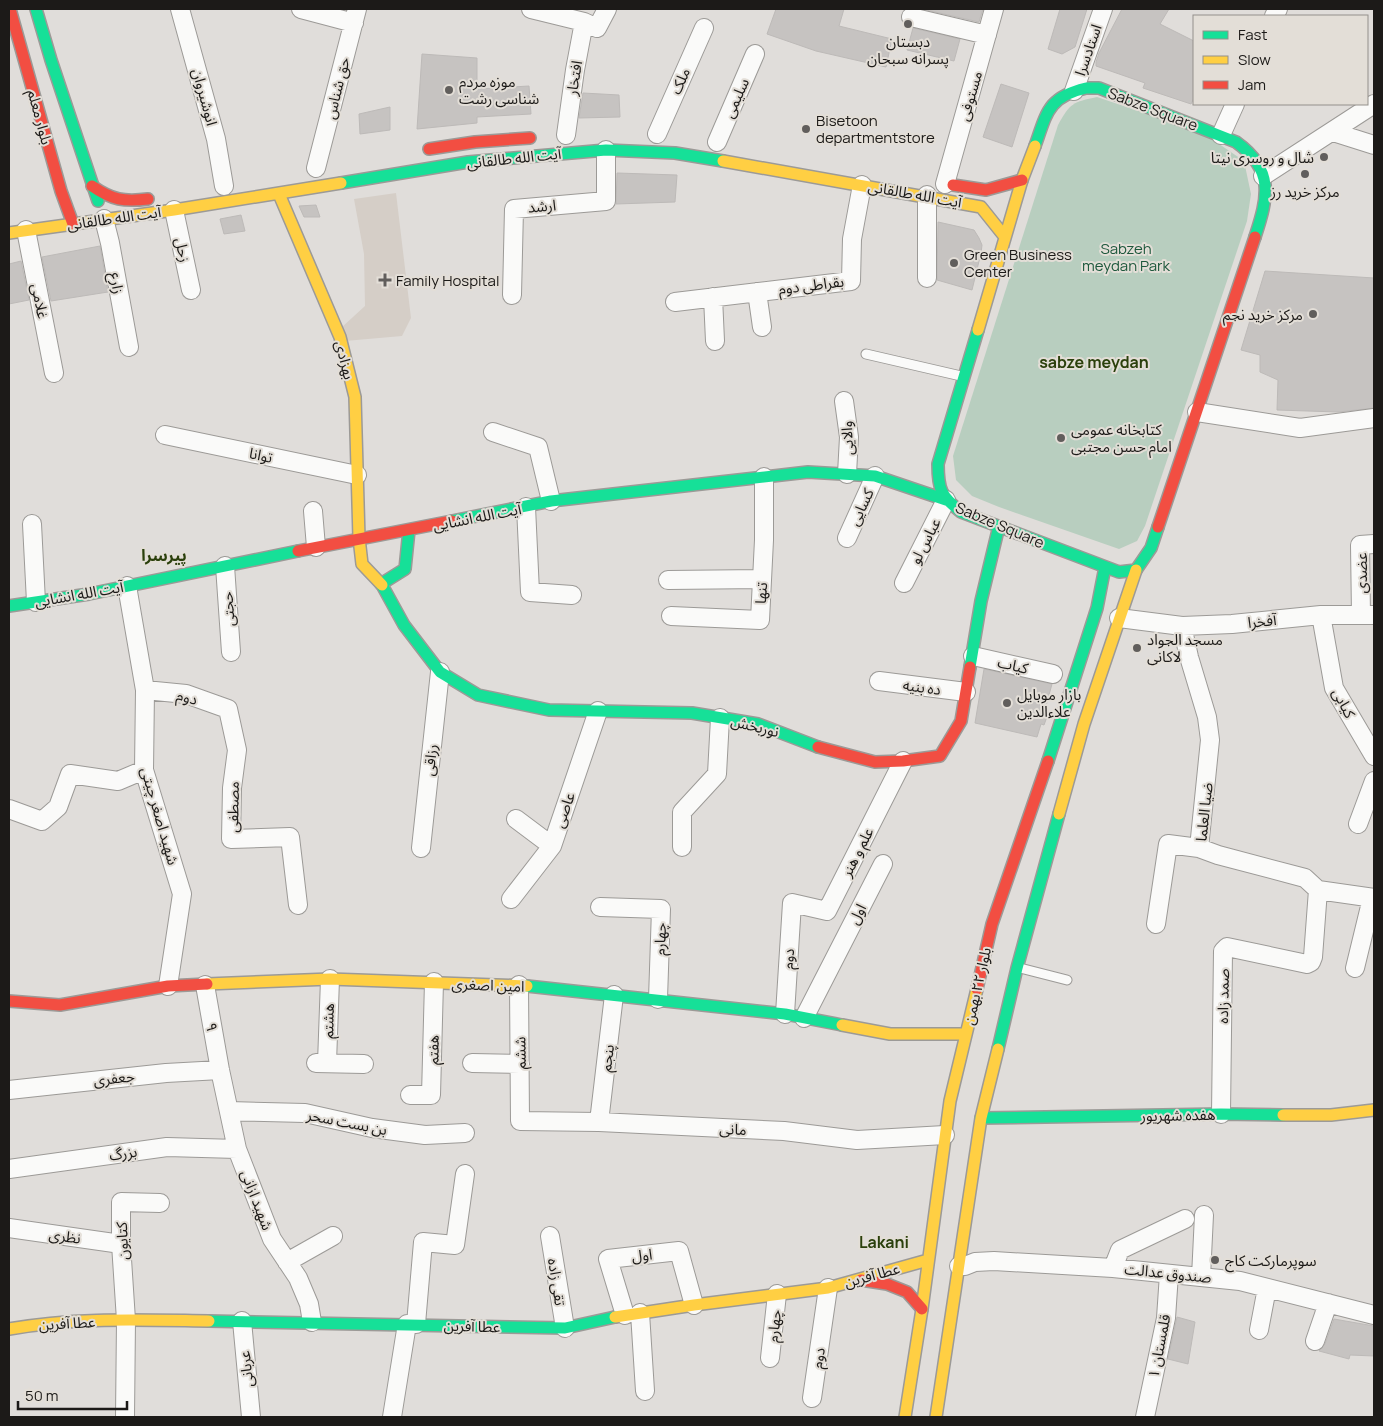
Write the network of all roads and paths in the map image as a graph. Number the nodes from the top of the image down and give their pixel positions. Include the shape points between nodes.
1 (10, 9) edge
2 (36, 9) edge
3 (180, 9) edge
4 (301, 9) edge
5 (531, 9) edge
6 (607, 9) edge
7 (994, 9) edge
8 (1103, 9) edge
9 (356, 16) edge
10 (911, 17) dead end
11 (591, 25) junction
12 (704, 28) dead end
13 (987, 35) junction
14 (756, 54) dead end
15 (1074, 91) junction
16 (1374, 104) edge
17 (1235, 105) edge
18 (1333, 132) junction
19 (658, 134) dead end
20 (566, 135) dead end
21 (1221, 135) junction
22 (538, 137) dead end
23 (717, 142) dead end
24 (1374, 146) edge
25 (606, 150) junction
26 (419, 151) dead end
27 (316, 168) dead end
28 (1263, 176) junction
29 (1022, 180) junction
30 (224, 185) dead end
31 (862, 185) junction
32 (92, 186) junction
33 (936, 187) junction
34 (998, 187) junction
35 (279, 194) junction
36 (161, 196) dead end
37 (174, 210) junction
38 (987, 214) junction
39 (104, 219) junction
40 (73, 224) junction
41 (17, 231) edge
42 (1005, 237) junction
43 (927, 278) dead end
44 (192, 290) dead end
45 (757, 292) junction
46 (512, 295) dead end
47 (713, 297) junction
48 (676, 302) dead end
49 (762, 327) dead end
50 (716, 341) dead end
51 (129, 346) dead end
52 (866, 354) dead end
53 (54, 373) dead end
54 (964, 377) junction
55 (844, 402) dead end
56 (1197, 412) junction
57 (1374, 418) edge
58 (494, 432) dead end
59 (165, 435) dead end
60 (847, 474) junction
61 (357, 475) junction
62 (875, 476) junction
63 (764, 477) junction
64 (946, 500) junction
65 (551, 501) junction
66 (526, 507) junction
67 (313, 511) dead end
68 (32, 524) dead end
69 (999, 526) junction
70 (409, 530) junction
71 (359, 538) junction
72 (847, 538) dead end
73 (1374, 544) edge
74 (316, 547) junction
75 (225, 566) junction
76 (1105, 567) junction
77 (1136, 570) junction
78 (762, 579) junction
79 (668, 580) dead end
80 (904, 582) dead end
81 (381, 584) junction
82 (126, 586) junction
83 (572, 595) dead end
84 (1100, 596) junction
85 (36, 602) junction
86 (9, 606) edge
87 (1122, 610) junction
88 (1321, 615) junction
89 (1368, 615) edge
90 (671, 616) dead end
91 (1182, 626) junction
92 (231, 652) dead end
93 (973, 656) junction
94 (440, 672) junction
95 (1053, 674) dead end
96 (879, 681) dead end
97 (145, 690) junction
98 (966, 692) junction
99 (228, 710) joint
100 (598, 711) junction
101 (720, 718) junction
102 (1374, 756) edge
103 (903, 761) junction
104 (144, 770) junction
105 (1374, 781) edge
106 (9, 809) edge
107 (516, 820) dead end
108 (1358, 824) dead end
109 (1041, 826) junction
110 (552, 846) junction
111 (682, 847) dead end
112 (421, 848) dead end
113 (1199, 848) junction
114 (883, 864) dead end
115 (1318, 890) junction
116 (1373, 898) edge
117 (511, 899) dead end
118 (792, 903) joint
119 (298, 905) dead end
120 (600, 907) dead end
121 (1156, 924) dead end
122 (1017, 968) junction
123 (1355, 968) dead end
124 (330, 979) junction
125 (1067, 980) dead end
126 (434, 982) junction
127 (205, 985) junction
128 (519, 985) junction
129 (168, 986) junction
130 (614, 995) junction
131 (658, 999) junction
132 (9, 1001) edge
133 (785, 1014) junction
134 (804, 1018) junction
135 (966, 1034) junction
136 (472, 1063) dead end
137 (364, 1064) dead end
138 (520, 1064) junction
139 (220, 1070) junction
140 (9, 1090) edge
141 (410, 1095) dead end
142 (1374, 1110) edge
143 (228, 1111) junction
144 (1221, 1114) junction
145 (981, 1118) junction
146 (520, 1121) joint
147 (599, 1122) junction
148 (466, 1133) dead end
149 (945, 1134) junction
150 (238, 1149) junction
151 (9, 1169) edge
152 (465, 1174) dead end
153 (160, 1203) dead end
154 (1204, 1215) dead end
155 (1185, 1219) dead end
156 (965, 1227) junction
157 (9, 1228) edge
158 (334, 1236) dead end
159 (550, 1236) dead end
160 (121, 1244) junction
161 (928, 1260) junction
162 (994, 1260) junction
163 (287, 1262) junction
164 (951, 1264) junction
165 (1113, 1268) junction
166 (1169, 1274) junction
167 (1201, 1277) junction
168 (855, 1279) junction
169 (828, 1288) junction
170 (1267, 1288) junction
171 (778, 1294) junction
172 (1328, 1303) junction
173 (694, 1304) junction
174 (922, 1309) junction
175 (632, 1314) junction
176 (1374, 1315) edge
177 (126, 1320) junction
178 (242, 1322) junction
179 (312, 1322) junction
180 (412, 1324) junction
181 (564, 1328) junction
182 (9, 1329) edge
183 (1259, 1330) dead end
184 (1315, 1341) dead end
185 (770, 1358) dead end
186 (645, 1391) dead end
187 (812, 1398) dead end
188 (125, 1417) edge
189 (251, 1417) edge
190 (392, 1417) edge
191 (904, 1417) edge
192 (936, 1417) edge
193 (1145, 1417) edge

1 - 40 main road, بلوار معلم
2 - 32 main road, بلوار معلم
3 - 30 street, انوشیروان via 216,139
4 - 9 street
5 - 11 street
6 - 11 street, افتخار
7 - 13 street, مستوفی
8 - 15 street, استادسرا
9 - 27 street, حق شناس
10 - 13 street
11 - 20 street, افتخار via 575,70
12 - 19 street, ملک
13 - 33 street, مستوفی
14 - 23 street, سلیمی
15 - 21 main road, Sabze Square via 1099,88
15 - 29 main road, Sabze Square via 1058,100 1046,115
16 - 18 street
17 - 21 street
18 - 24 street
18 - 28 street
21 - 28 main road, Sabze Square via 1246,148
22 - 26 main road, آیت الله طالقانی
25 - 31 main road, آیت الله طالقانی via 676,153
25 - 35 main road, آیت الله طالقانی via 468,162
25 - 46 street, ارشد via 606,201 514,209
28 - 56 main road, Sabze Square via 1264,209
29 - 34 main road, آیت الله طالقانی
29 - 42 main road, Sabze Square
31 - 33 main road, آیت الله طالقانی
31 - 45 street, بقراطی دوم via 852,239 851,281
32 - 36 main road, آیت الله طالقانی via 110,199 125,202
32 - 39 main road, بلوار معلم
33 - 34 main road, آیت الله طالقانی via 986,190
33 - 38 main road, آیت الله طالقانی via 981,207
33 - 43 street, مستوفی
34 - 38 main road via 1005,195 1004,207
35 - 37 main road, آیت الله طالقانی
35 - 61 main road, بهزادی via 340,337 354,397
37 - 39 main road, آیت الله طالقانی
37 - 44 street, زحل
38 - 42 main road, آیت الله طالقانی
39 - 40 main road, آیت الله طالقانی
39 - 51 street, زارع
40 - 41 main road, آیت الله طالقانی
41 - 53 street, غلامی
42 - 54 main road, Sabze Square
45 - 47 street, بقراطی دوم
45 - 49 street
47 - 48 street, بقراطی دوم
47 - 50 street
52 - 54 lane
54 - 64 main road, Sabze Square via 938,464 938,483
55 - 60 street, والایی via 849,438
56 - 57 street via 1300,428
56 - 77 main road, Sabze Square via 1151,548
58 - 65 street via 538,447
59 - 61 street, توانا
60 - 62 main road, آیت الله انشایی
60 - 63 main road, آیت الله انشایی via 808,472
61 - 71 main road, بهزادی
62 - 64 main road, آیت الله انشایی
62 - 72 street, کسایی
63 - 65 main road, آیت الله انشایی
63 - 78 street, تنها
64 - 69 main road, Sabze Square via 961,512
64 - 80 street, عباس لو
65 - 66 main road, آیت الله انشایی
66 - 70 main road, آیت الله انشایی
66 - 83 street via 530,592
67 - 74 street
68 - 85 street
69 - 76 main road, Sabze Square
69 - 93 main road, نوربخش via 981,601
70 - 71 main road, آیت الله انشایی
70 - 81 main road via 405,568
71 - 74 main road, آیت الله انشایی
71 - 81 main road, نوربخش via 362,564
73 - 89 street, عضدی via 1360,545
74 - 75 main road, آیت الله انشایی
75 - 82 main road, آیت الله انشایی
75 - 92 street, حجتی
76 - 77 main road, Sabze Square via 1118,572
76 - 84 main road, بلوار ۲۲ بهمن
77 - 87 main road, بلوار ۲۲ بهمن
78 - 79 street
78 - 90 street, تنها via 760,620
81 - 94 main road, نوربخش via 404,625
82 - 85 main road, آیت الله انشایی
82 - 97 street, شهید اصغر چیتی
84 - 87 main road via 1106,588 1114,586 1124,593
84 - 109 main road, بلوار ۲۲ بهمن via 1061,723
85 - 86 main road, آیت الله انشایی
87 - 91 street, آفخرا
87 - 109 main road, بلوار ۲۲ بهمن via 1084,724
88 - 89 street, آفخرا
88 - 91 street, آفخرا
88 - 102 street, کیابی via 1334,688
91 - 113 street, ضیا العلما via 1207,717 1210,740
93 - 95 street, کیاب
93 - 98 main road, نوربخش
94 - 100 main road, نوربخش via 478,696 550,710
94 - 112 street, رزاقی
96 - 98 street, ده بنیه
97 - 99 street, دوم via 186,694
97 - 104 street, شهید اصغر چیتی
98 - 103 main road, نوربخش via 961,721 940,756
99 - 119 street, مصطفی via 237,750 231,839 290,837
100 - 101 main road, نوربخش via 692,713
100 - 110 street, عاصی
101 - 103 main road, نوربخش via 758,724 823,749 875,762
101 - 111 street via 717,774 682,812
103 - 118 street, علم و هنر via 827,911
104 - 106 street via 118,781 70,774 58,807 42,821
104 - 129 street, شهید اصغر چیتی via 182,894
105 - 108 street
107 - 110 street
109 - 122 main road, بلوار ۲۲ بهمن
109 - 135 main road, بلوار ۲۲ بهمن via 992,924
110 - 117 street, عاصی
113 - 115 street, ضیا العلما via 1305,878
113 - 121 street via 1168,844
114 - 134 street, اول
115 - 116 street, ضیا العلما
115 - 144 street, صمد زاده via 1314,957 1311,962 1306,964 1226,947 1223,951
116 - 123 street
118 - 133 street, دوم
120 - 131 street, چهارم via 661,909
122 - 125 lane
122 - 145 main road, بلوار ۲۲ بهمن
124 - 126 main road, امین اصغری
124 - 127 main road, امین اصغری
124 - 137 street, هشتم via 322,1063
126 - 128 main road, امین اصغری
126 - 141 street, هفتم via 431,1095
127 - 129 main road, امین اصغری
127 - 139 street, ۹
128 - 130 main road, امین اصغری
128 - 138 street, ششم
129 - 132 main road, امین اصغری via 60,1005
130 - 131 main road, امین اصغری
130 - 147 street, پنجم
131 - 133 main road, امین اصغری
133 - 134 main road, امین اصغری
134 - 135 main road, امین اصغری via 890,1034
135 - 149 main road, بلوار ۲۲ بهمن
136 - 138 street
138 - 146 street, ششم
139 - 140 street, جعفری
139 - 143 street, شهید ازانی
142 - 144 main road, هفده شهریور via 1332,1116
143 - 148 street, بن بست سحر via 305,1113 372,1128 425,1135
143 - 150 street, شهید ازانی
144 - 145 main road, هفده شهریور
145 - 156 main road, بلوار ۲۲ بهمن
146 - 147 street, مانی
147 - 149 street, مانی via 784,1131 858,1140
149 - 161 main road, بلوار ۲۲ بهمن
150 - 151 street, بزرگ via 167,1147
150 - 163 street, شهید ازانی via 272,1239
152 - 180 street via 455,1245 423,1242
153 - 160 street, کتایون via 120,1202
154 - 167 street
155 - 165 street via 1120,1250
156 - 162 street via 976,1248
156 - 164 main road, بلوار ۲۲ بهمن
157 - 160 street, نظری
158 - 163 street
159 - 181 street, تقی زاده
160 - 177 street, کتایون
161 - 164 main road
161 - 168 main road, عطا آفرین
161 - 174 main road, بلوار ۲۲ بهمن
162 - 164 street, صندوق عدالت via 966,1266
162 - 165 street, صندوق عدالت
163 - 179 street, شهید ازانی via 309,1304
164 - 192 main road, بلوار ۲۲ بهمن
165 - 166 street, صندوق عدالت
166 - 167 street, صندوق عدالت
166 - 193 street, قلمستان ۱ via 1166,1318
167 - 170 street, صندوق عدالت
168 - 169 main road, عطا آفرین
168 - 174 main road via 887,1284 906,1292
169 - 171 main road, عطا آفرین
169 - 187 street, دوم
170 - 172 street, صندوق عدالت
170 - 183 street
171 - 173 main road, عطا آفرین
171 - 185 street, چهارم
172 - 176 street, صندوق عدالت
172 - 184 street
173 - 175 main road, عطا آفرین
173 - 175 street, اول via 679,1251 608,1259
174 - 191 main road, بلوار ۲۲ بهمن
175 - 181 main road, عطا آفرین
175 - 186 street
177 - 178 main road, عطا آفرین
177 - 182 main road, عطا آفرین via 43,1323
177 - 188 street, کتایون
178 - 179 main road, عطا آفرین
178 - 189 street, عربانی
179 - 180 main road, عطا آفرین
180 - 181 main road, عطا آفرین
180 - 190 street

